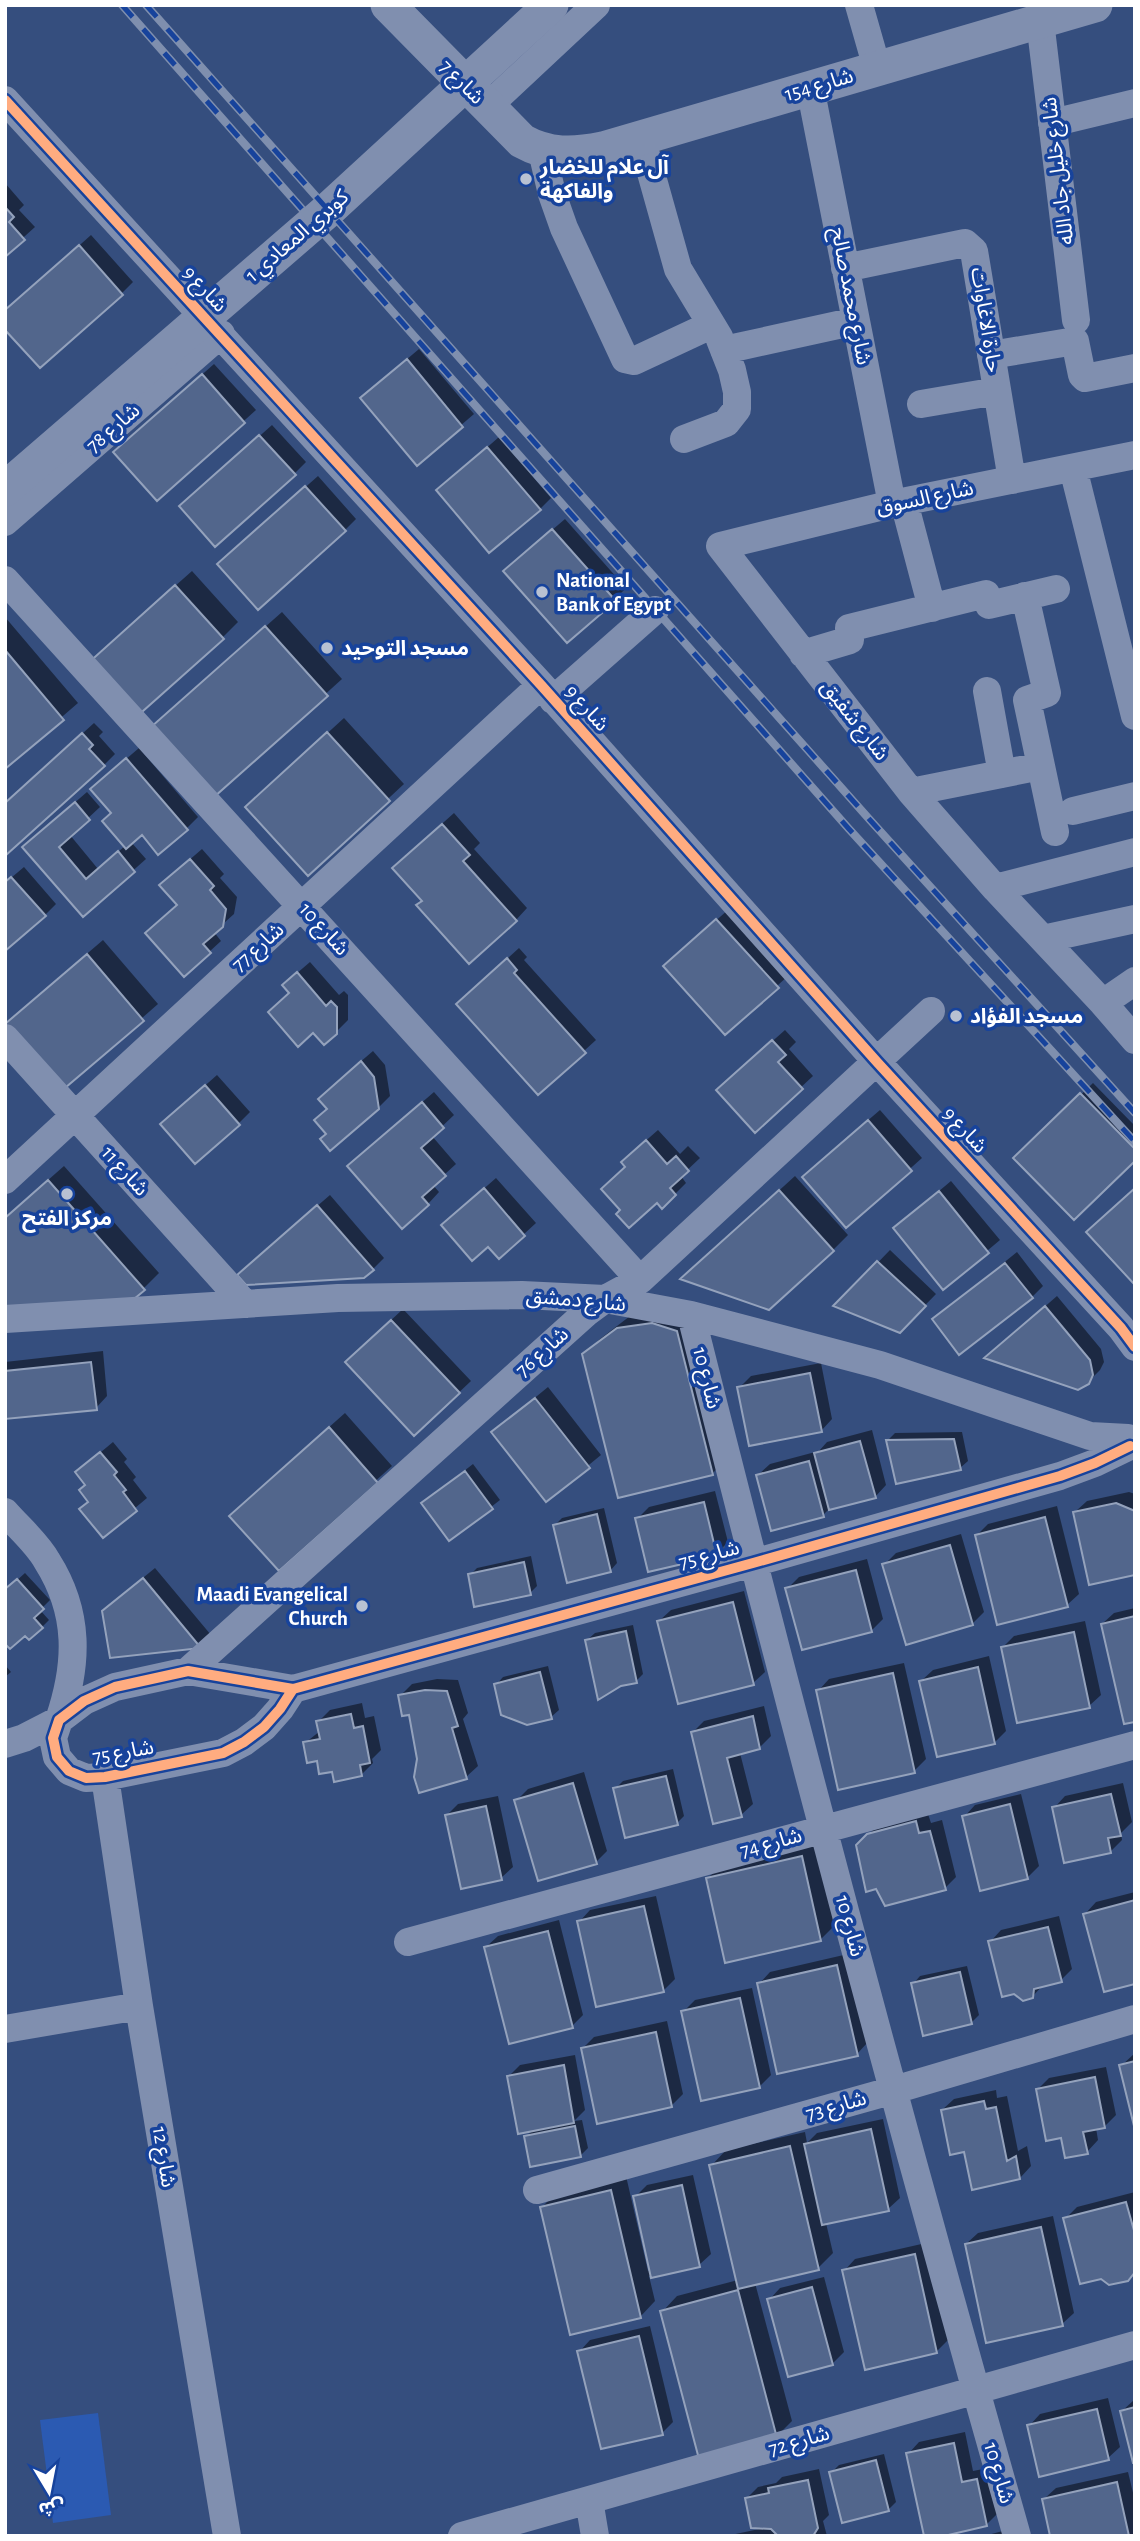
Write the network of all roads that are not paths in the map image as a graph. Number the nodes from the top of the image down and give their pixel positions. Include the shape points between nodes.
1 (388, 5) edge
2 (526, 5) edge
3 (551, 5) edge
4 (596, 5) edge
5 (859, 5) edge
6 (1095, 5) edge
7 (1040, 21) junction
8 (877, 68) junction
9 (454, 72) junction
10 (810, 87) junction
11 (5, 100) edge
12 (1135, 103) edge
13 (487, 107) junction
14 (1052, 123) junction
15 (641, 137) junction
16 (542, 151) junction
17 (845, 268) junction
18 (1076, 320) dead end
19 (856, 321) junction
20 (711, 325) junction
21 (221, 334) junction
22 (724, 350) junction
23 (991, 355) junction
24 (1135, 368) edge
25 (997, 390) junction
26 (921, 404) dead end
27 (684, 439) dead end
28 (1135, 456) edge
29 (1073, 468) junction
30 (1012, 480) junction
31 (5, 489) edge
32 (898, 503) junction
33 (5, 522) edge
34 (721, 548) joint
35 (5, 580) edge
36 (1056, 589) dead end
37 (1025, 596) junction
38 (932, 608) junction
39 (655, 610) dead end
40 (803, 654) junction
41 (987, 691) dead end
42 (547, 692) junction
43 (1135, 716) edge
44 (1041, 766) junction
45 (1002, 774) junction
46 (911, 792) junction
47 (1135, 796) edge
48 (1135, 852) edge
49 (995, 888) junction
50 (303, 906) junction
51 (1135, 919) edge
52 (1043, 939) junction
53 (1135, 981) edge
54 (1103, 1003) junction
55 (931, 1011) dead end
56 (5, 1038) edge
57 (1135, 1040) edge
58 (877, 1062) junction
59 (75, 1115) junction
60 (5, 1180) edge
61 (640, 1280) junction
62 (605, 1299) junction
63 (245, 1304) junction
64 (691, 1315) junction
65 (5, 1319) edge
66 (1135, 1347) edge
67 (1132, 1439) edge
68 (5, 1512) edge
69 (753, 1563) junction
70 (188, 1671) junction
71 (293, 1689) junction
72 (59, 1720) junction
73 (5, 1744) edge
74 (1135, 1745) edge
75 (105, 1777) junction
76 (823, 1829) junction
77 (408, 1942) dead end
78 (139, 2006) junction
79 (1135, 2019) edge
80 (5, 2029) edge
81 (894, 2090) junction
82 (537, 2190) dead end
83 (1135, 2345) edge
84 (976, 2391) junction
85 (589, 2500) junction
86 (227, 2536) edge
87 (462, 2536) edge
88 (595, 2536) edge
89 (1017, 2536) edge

1 - 9 street, شارع 7
2 - 9 street
3 - 31 street, كوبري المعادي 1 via 327,211
4 - 13 street
5 - 8 street
6 - 7 street, شارع 154
7 - 8 street, شارع 154
7 - 14 street, شارع خليل جاد الله
8 - 10 street, شارع 154
9 - 13 street, شارع 7
10 - 15 street, شارع 154
10 - 17 street, شارع محمد صالح
11 - 21 street, شارع 9
12 - 14 street
13 - 16 street, شارع 7 via 523,141
14 - 18 street, شارع خليل جاد الله
15 - 16 street, شارع 154 via 582,153
15 - 20 street via 678,269
16 - 20 street via 564,228 627,361
17 - 19 street, شارع محمد صالح
17 - 23 street, حارة الاغاوات via 960,244 970,246
19 - 22 street
19 - 32 street, شارع محمد صالح
20 - 22 street
21 - 33 street, شارع 78
21 - 42 street, شارع 9
22 - 27 street via 737,392 737,409 726,424
23 - 24 street via 1076,341 1086,378
23 - 25 street, حارة الاغاوات
25 - 26 street
25 - 30 street, حارة الاغاوات
28 - 29 street, شارع السوق
29 - 30 street, شارع السوق
29 - 43 street
30 - 32 street, شارع السوق
32 - 34 street, شارع السوق via 722,544
32 - 38 street, شارع محمد صالح
34 - 40 street, شارع شفيق
35 - 50 street, شارع 10
36 - 37 street
37 - 38 street via 989,605 986,594
37 - 44 street via 1047,693 1027,700
38 - 40 street via 849,628 850,640
39 - 42 street, شارع 77
40 - 46 street, شارع شفيق
41 - 45 street
42 - 50 street, شارع 77
42 - 58 street, شارع 9
44 - 45 street
44 - 47 street via 1064,821
45 - 46 street
46 - 49 street, شارع شفيق
48 - 49 street
49 - 52 street, شارع شفيق
50 - 59 street, شارع 77
50 - 61 street, شارع 10
51 - 52 street
52 - 54 street, شارع شفيق
53 - 54 street
54 - 57 street, شارع شفيق
55 - 58 street, شارع 76
56 - 59 street, شارع 11
58 - 61 street, شارع 76
58 - 66 street, شارع 9
59 - 60 street, شارع 77
59 - 63 street, شارع 11
61 - 62 street, شارع 76
62 - 63 street, شارع دمشق via 430,1294
62 - 64 street, شارع دمشق
62 - 70 street, شارع 76
63 - 65 street, شارع دمشق
64 - 67 street, شارع دمشق via 880,1365 1071,1431
64 - 69 street, شارع 10
67 - 69 street, شارع 75 via 1096,1463 1060,1476
68 - 72 street via 46,1559 62,1589 71,1622 70,1688
69 - 71 street, شارع 75
69 - 76 street, شارع 10
70 - 71 street, شارع 75
70 - 72 street, شارع 75 via 115,1687
71 - 75 street, شارع 75 via 264,1727 223,1753
72 - 73 street, شارع 75
72 - 75 street, شارع 75 via 53,1738 57,1757 69,1771 86,1778
74 - 76 street, شارع 74
75 - 78 street, شارع 12
76 - 77 street, شارع 74
76 - 81 street, شارع 10
78 - 80 street
78 - 86 street, شارع 12
79 - 81 street, شارع 73
81 - 82 street, شارع 73
81 - 84 street, شارع 10
83 - 84 street, شارع 72
84 - 85 street, شارع 72
84 - 89 street, شارع 10
85 - 87 street, شارع 72
85 - 88 street

